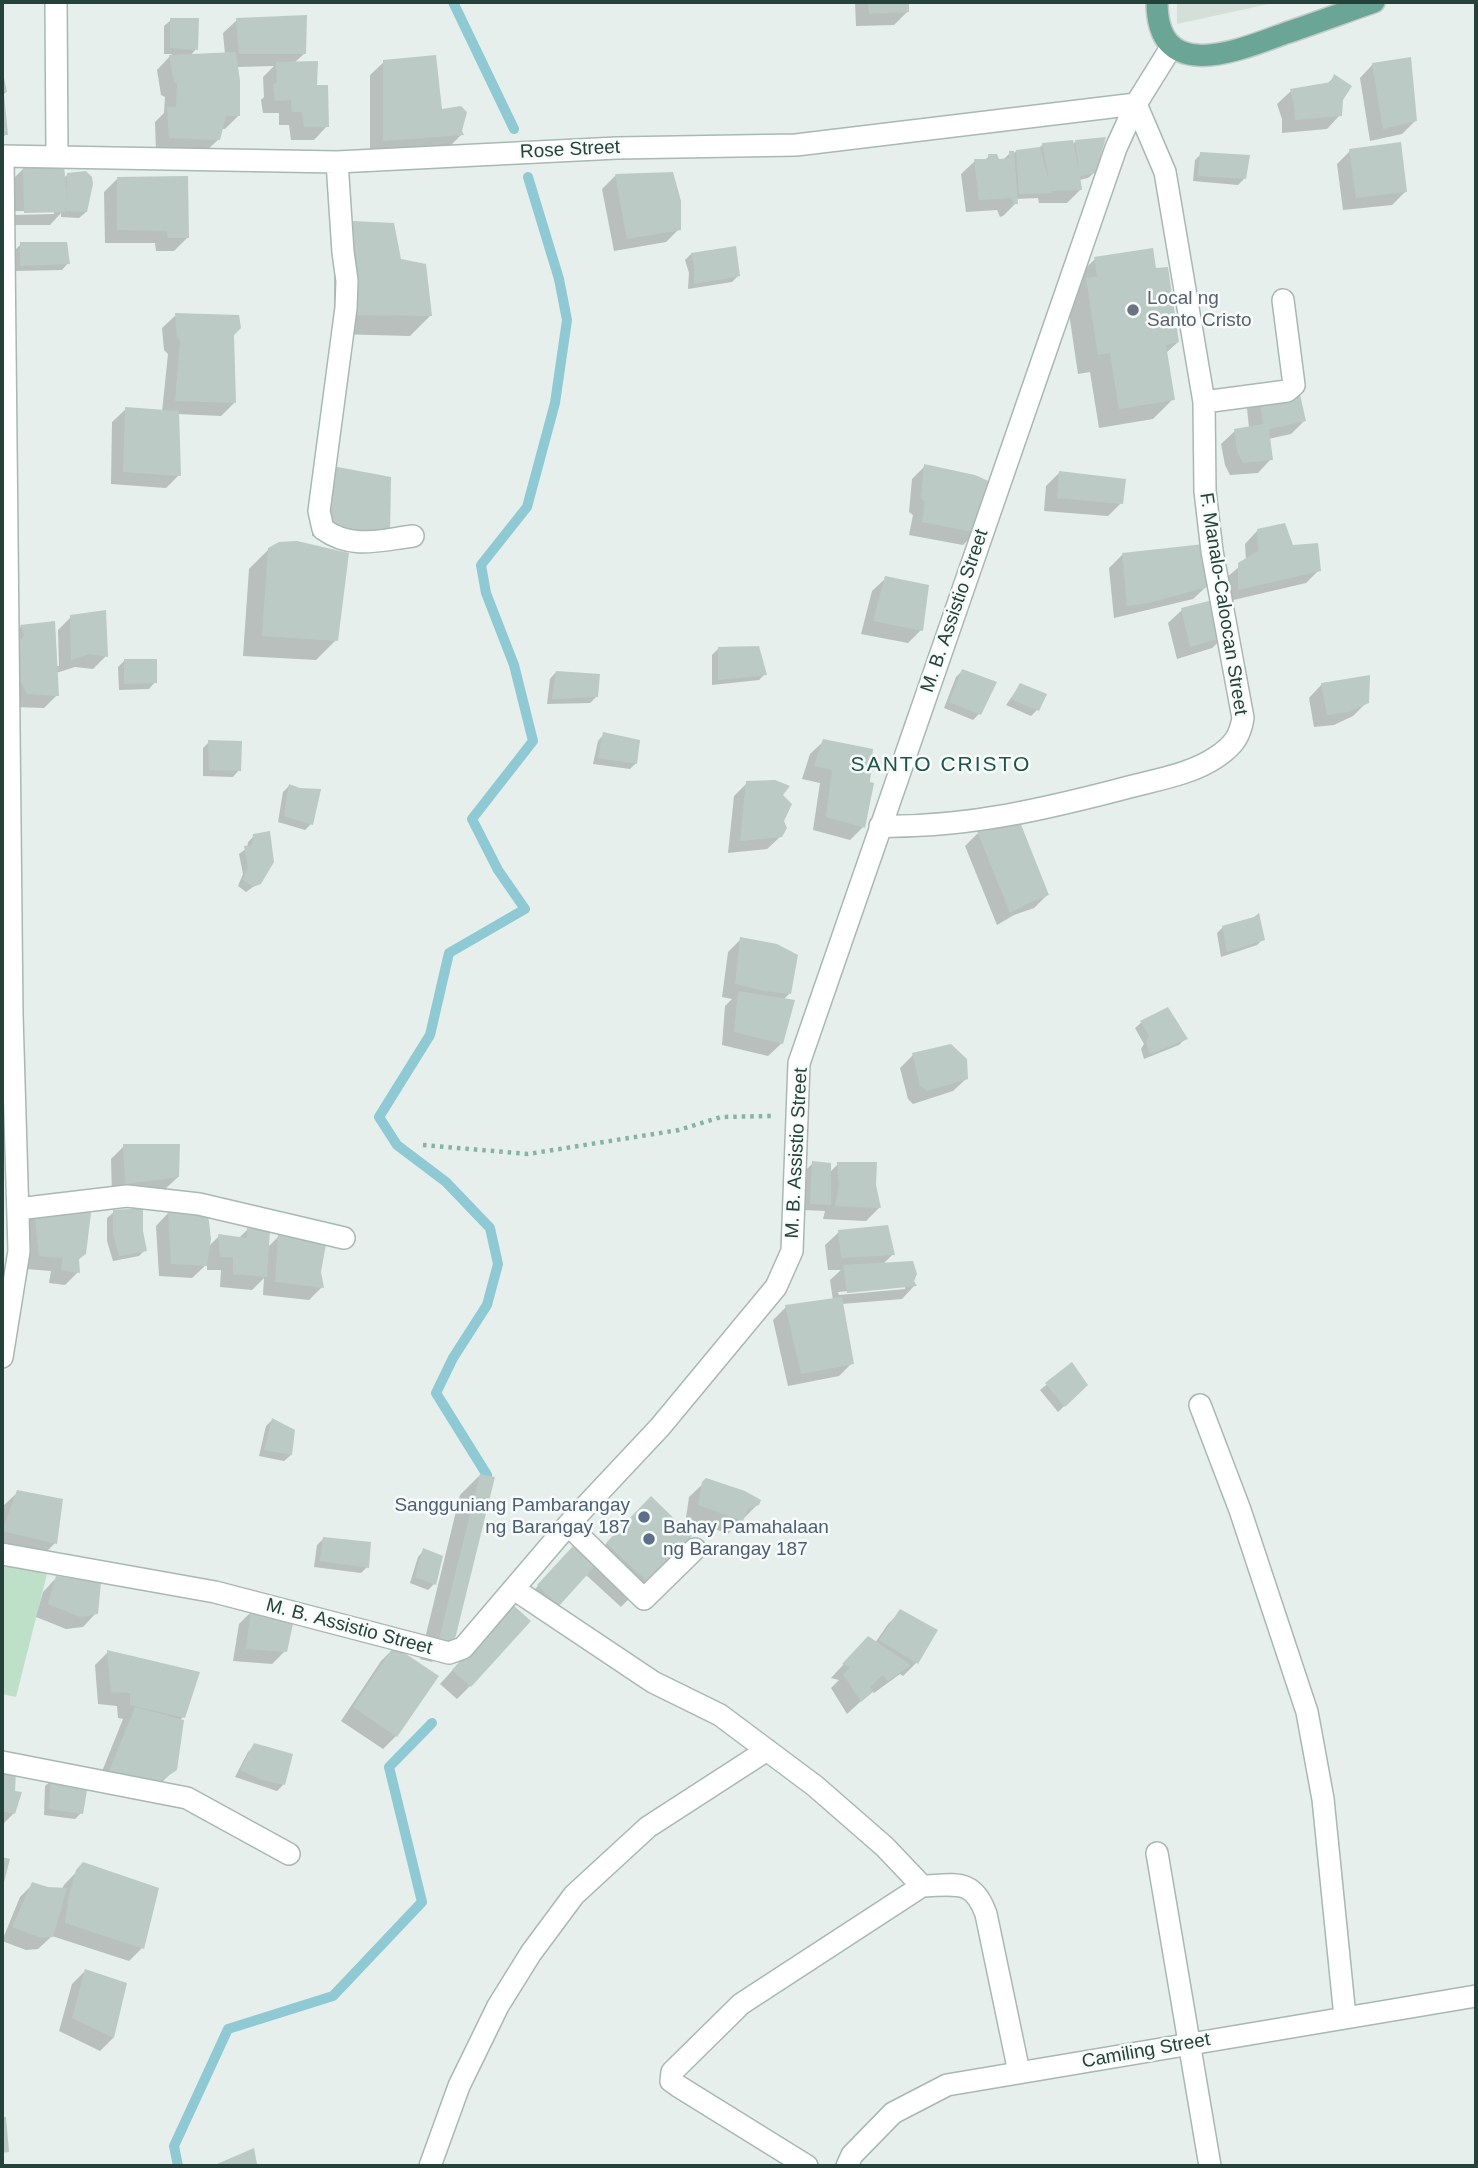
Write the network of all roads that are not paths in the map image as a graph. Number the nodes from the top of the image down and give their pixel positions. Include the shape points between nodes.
1 (56, 2) edge
2 (1157, 2) edge
3 (1374, 2) edge
4 (1172, 46) junction
5 (1136, 104) junction
6 (57, 155) junction
7 (3, 156) edge
8 (337, 162) junction
9 (1283, 300) dead end
10 (1204, 402) junction
11 (413, 536) dead end
12 (880, 826) junction
13 (7, 1015) edge
14 (18, 1209) junction
15 (344, 1238) dead end
16 (2, 1357) edge
17 (1200, 1405) dead end
18 (568, 1525) junction
19 (695, 1549) dead end
20 (2, 1554) edge
21 (514, 1589) junction
22 (767, 1750) junction
23 (2, 1762) edge
24 (1157, 1853) dead end
25 (289, 1854) dead end
26 (922, 1886) junction
27 (1476, 1996) edge
28 (1345, 2017) junction
29 (1189, 2044) junction
30 (1019, 2072) junction
31 (430, 2166) edge
32 (807, 2166) edge
33 (847, 2166) edge
34 (1210, 2166) edge

1 - 6 street
2 - 4 main road via 1161,32
3 - 4 main road via 1221,55 1192,55
4 - 5 street, M. B. Assistio Street
5 - 8 street, Rose Street via 796,145 617,148
5 - 10 street, F. Manalo-Caloocan Street via 1165,172
5 - 12 street, M. B. Assistio Street via 1116,148
6 - 7 street, Rose Street
6 - 8 street, Rose Street
7 - 13 street
8 - 11 street via 346,308 319,511 323,529 352,543
9 - 10 street via 1294,385 1287,391
10 - 12 street, F. Manalo-Caloocan Street via 1205,491 1243,718 1240,736 1218,757 1181,774 1060,805 983,820
12 - 18 street, M. B. Assistio Street via 799,1063 792,1251 776,1287 660,1427
13 - 14 street
14 - 15 street via 127,1196 199,1204
14 - 16 street via 19,1251
17 - 28 street via 1307,1712 1323,1800
18 - 19 street via 644,1599
18 - 21 street, M. B. Assistio Street
20 - 21 street, M. B. Assistio Street via 215,1592 449,1653 463,1648
21 - 22 street via 653,1682 720,1715
22 - 26 street via 885,1847
22 - 31 street via 648,1826 574,1895 498,2006 459,2086
23 - 25 street via 187,1798
24 - 29 street
26 - 30 street via 969,1887 980,1896
26 - 32 street via 741,2004 672,2072 671,2081 678,2086
27 - 28 street, Camiling Street
28 - 29 street, Camiling Street
29 - 30 street, Camiling Street
29 - 34 street
30 - 33 street, Camiling Street via 947,2084 893,2113

